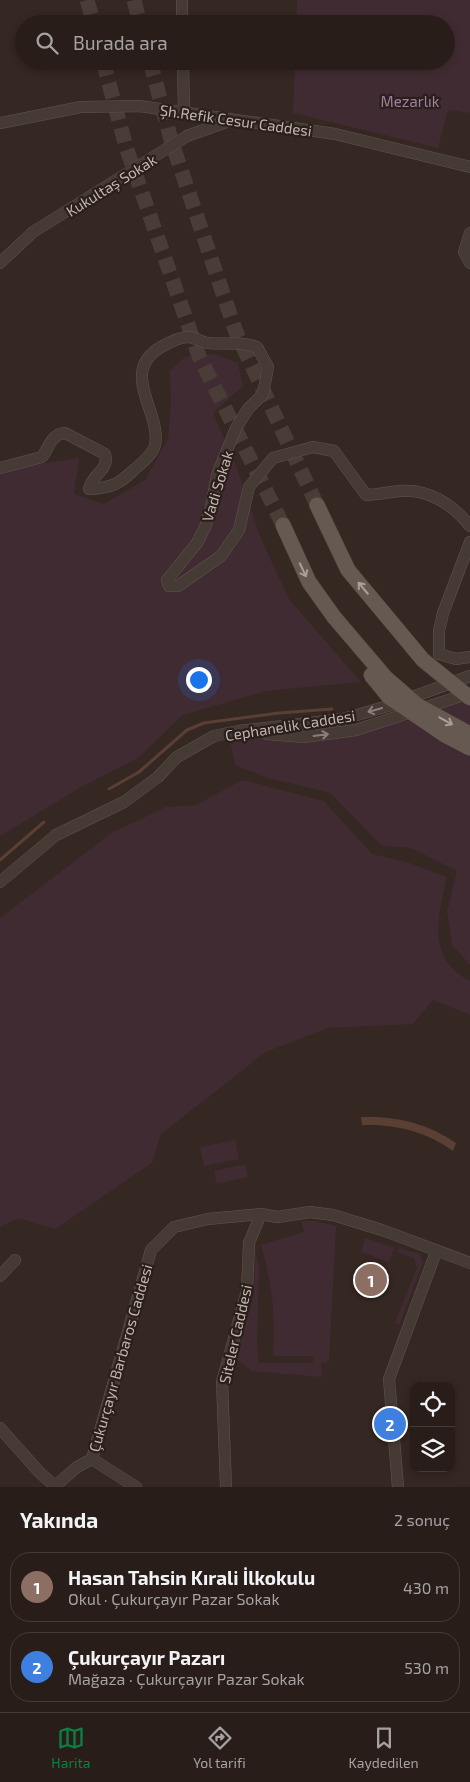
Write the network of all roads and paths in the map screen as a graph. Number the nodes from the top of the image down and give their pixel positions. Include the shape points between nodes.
1 (182, 0) edge
2 (182, 15) edge
3 (183, 70) edge
4 (184, 113) junction
5 (230, 121) junction
6 (0, 123) edge
7 (470, 167) edge
8 (470, 233) edge
9 (0, 263) edge
10 (470, 263) edge
11 (0, 468) edge
12 (317, 505) tunnel mouth
13 (283, 525) tunnel mouth
14 (470, 526) edge
15 (470, 542) edge
16 (386, 615) junction
17 (357, 644) junction
18 (470, 657) edge
19 (470, 676) edge
20 (470, 686) edge
21 (470, 693) edge
22 (470, 698) edge
23 (238, 731) junction
24 (470, 734) edge
25 (470, 748) edge
26 (0, 882) edge
27 (261, 1214) junction
28 (436, 1252) junction
29 (15, 1260) dead end
30 (470, 1263) edge
31 (0, 1276) edge
32 (0, 1428) edge
33 (92, 1459) junction
34 (55, 1486) edge
35 (136, 1487) edge
36 (226, 1487) edge
37 (398, 1487) edge

1 - 2 street
3 - 4 street
4 - 5 street, Şh.Refik Cesur Caddesi
4 - 6 street, Şh.Refik Cesur Caddesi via 139,106 81,107
5 - 7 street, Şh.Refik Cesur Caddesi via 335,134
5 - 9 street, Kukultaş Sokak via 188,136 33,232
8 - 10 street via 464,252
11 - 14 street, Vadi Sokak via 42,457 52,440 65,433 104,454 106,464 103,471 94,477 89,489 117,486 154,448 156,434 142,376 150,354 162,346 190,337 207,343 248,344 257,347 268,367 263,394 236,428 217,475 205,527 170,573 169,586 178,586 221,556 239,530 249,487 273,458 313,447 334,451 366,495 402,491 438,497 452,506
16 -> 12 main road, bridge via 348,570
13 -> 17 main road, bridge via 309,582
15 - 18 street via 439,631 439,654 456,659
16 - 20 main road, bridge via 432,659
16 - 22 main road, bridge via 423,660
17 -> 24 main road, bridge via 386,678 417,705
17 - 25 main road, bridge via 370,674 389,697
19 -> 23 street, Cephanelik Caddesi via 343,719
23 -> 21 street via 304,737 356,730
23 - 26 street, Cephanelik Caddesi via 214,736 177,757 141,790 124,802 56,835
27 - 28 street, Çukurçayır Barbaros Caddesi via 277,1217 310,1212 333,1215
27 - 33 street, Çukurçayır Barbaros Caddesi via 208,1219 174,1227 151,1250
27 - 36 street, Siteler Caddesi via 249,1243 247,1291 222,1382
28 - 30 street, Çukurçayır Barbaros Caddesi
28 - 37 street via 389,1379
29 - 31 street
32 - 34 street
33 - 34 street, Çukurçayır Barbaros Caddesi via 78,1466
33 - 35 street

